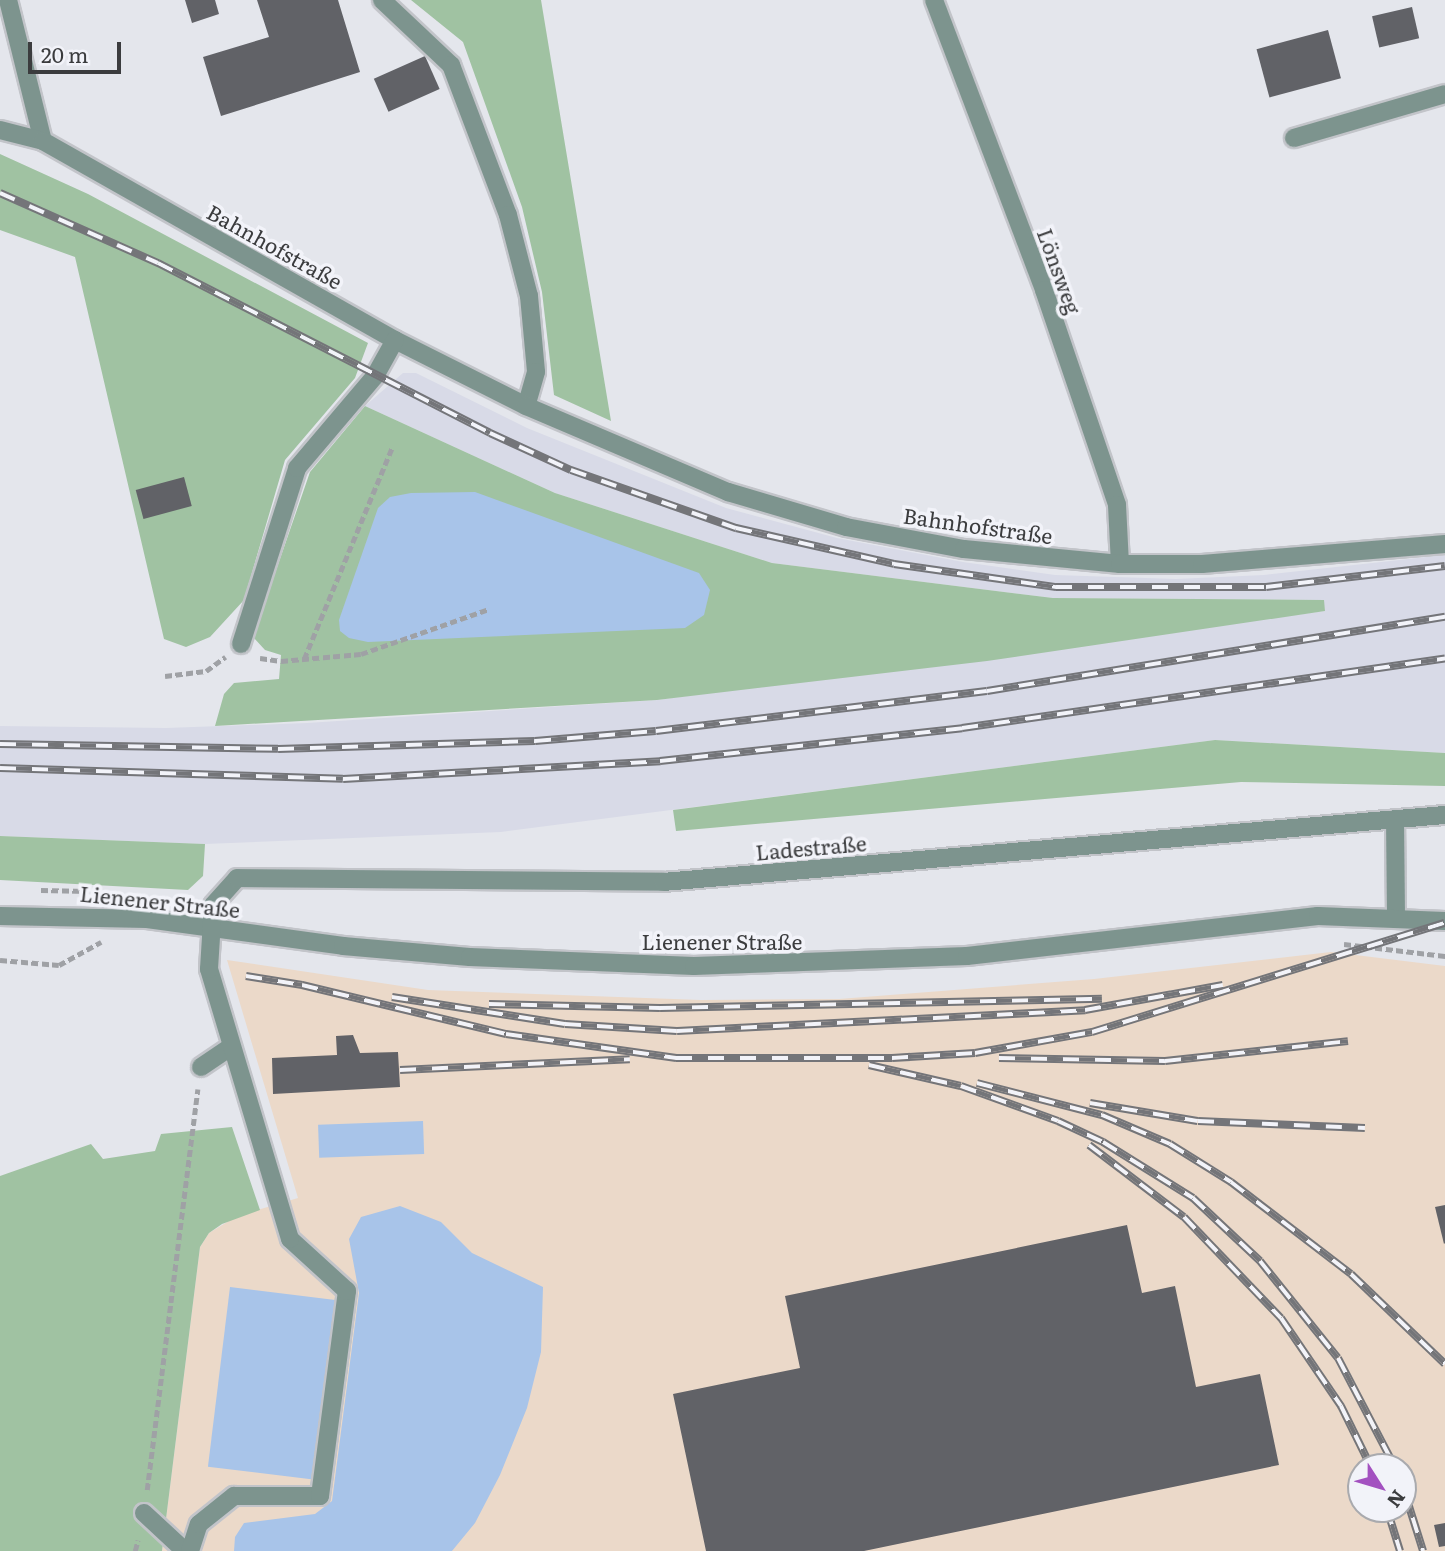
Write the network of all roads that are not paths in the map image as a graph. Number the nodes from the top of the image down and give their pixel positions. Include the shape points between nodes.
1 (8, 0) edge
2 (382, 0) edge
3 (934, 0) edge
4 (1445, 94) edge
5 (0, 130) edge
6 (1294, 138) dead end
7 (43, 141) junction
8 (396, 340) junction
9 (526, 406) junction
10 (1445, 544) edge
11 (1121, 564) junction
12 (241, 645) road end
13 (1445, 815) edge
14 (1395, 819) junction
15 (0, 916) edge
16 (1396, 919) junction
17 (1445, 921) edge
18 (210, 927) junction
19 (231, 1047) junction
20 (201, 1068) road end
21 (144, 1513) road end
22 (187, 1551) edge

1 - 7 street
2 - 9 street via 450,65 508,215 529,296 536,372
3 - 11 street, Lönsweg via 1044,290 1117,505
4 - 6 street
5 - 7 street, Bahnhofstraße
7 - 8 street, Bahnhofstraße
8 - 9 street, Bahnhofstraße
8 - 12 street via 375,376 297,468
9 - 11 street, Bahnhofstraße via 728,492 846,527 964,549
10 - 11 street, Bahnhofstraße via 1202,564
13 - 14 street, Ladestraße
14 - 16 street
14 - 18 street, Ladestraße via 663,882 237,878 213,905
15 - 18 street, Lienener Straße via 76,914
16 - 17 street, Lienener Straße
16 - 18 street, Lienener Straße via 1318,916 967,956 694,966 470,957 343,946
18 - 19 street, Ladestraße via 209,970
19 - 20 street
19 - 22 street, Ladestraße via 290,1239 347,1291 320,1496 234,1496 199,1524
21 - 22 street

